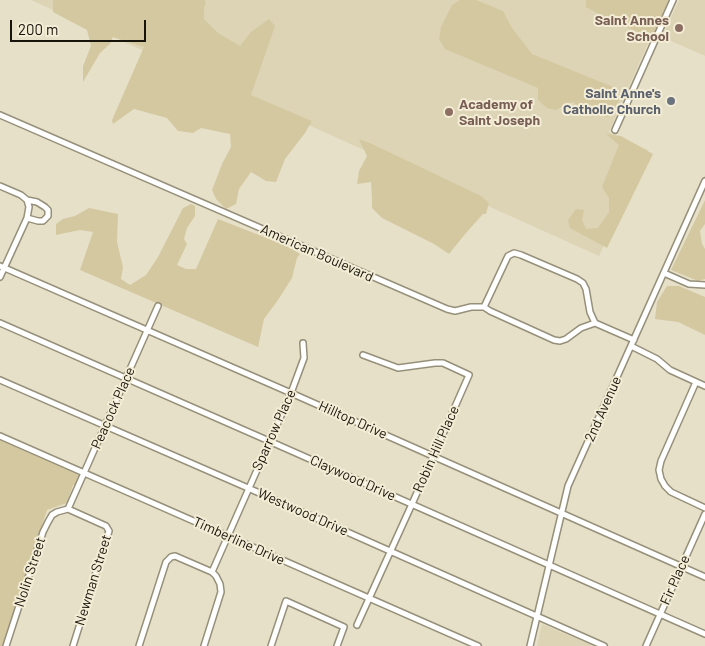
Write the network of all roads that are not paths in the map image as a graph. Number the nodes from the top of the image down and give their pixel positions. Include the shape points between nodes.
1 (673, 0) edge
2 (0, 114) edge
3 (615, 130) dead end
4 (705, 181) edge
5 (0, 186) edge
6 (27, 200) junction
7 (27, 218) junction
8 (2, 267) edge
9 (664, 273) junction
10 (0, 277) edge
11 (705, 285) edge
12 (158, 306) dead end
13 (484, 308) junction
14 (0, 323) edge
15 (595, 323) junction
16 (147, 330) junction
17 (303, 343) dead end
18 (632, 343) junction
19 (363, 355) dead end
20 (126, 378) junction
21 (0, 380) edge
22 (696, 382) junction
23 (705, 386) edge
24 (291, 393) junction
25 (106, 426) junction
26 (0, 436) edge
27 (269, 441) junction
28 (433, 456) junction
29 (85, 473) junction
30 (248, 488) junction
31 (412, 504) junction
32 (705, 508) edge
33 (68, 509) junction
34 (562, 513) junction
35 (705, 514) edge
36 (227, 536) junction
37 (391, 551) junction
38 (549, 565) junction
39 (682, 567) junction
40 (212, 572) junction
41 (705, 577) edge
42 (370, 598) junction
43 (660, 614) junction
44 (537, 616) junction
45 (357, 625) dead end
46 (705, 634) edge
47 (6, 646) edge
48 (73, 646) edge
49 (139, 646) edge
50 (204, 646) edge
51 (271, 646) edge
52 (338, 646) edge
53 (478, 646) edge
54 (530, 646) edge
55 (604, 646) edge
56 (646, 646) edge

1 - 3 street
2 - 13 street, American Boulevard via 447,310
4 - 9 street, 2nd Avenue
5 - 6 street
6 - 7 street
6 - 7 street via 45,207 48,216 38,222
7 - 8 street
8 - 10 street
8 - 16 street, Hilltop Drive
9 - 11 street via 689,284
9 - 18 street, 2nd Avenue
12 - 16 street, Peacock Place
13 - 15 street, American Boulevard via 560,341
13 - 15 street via 508,256 514,253 583,283
14 - 20 street, Claywood Drive
15 - 18 street
16 - 20 street, Peacock Place
16 - 24 street, Hilltop Drive
17 - 24 street, Sparrow Place via 304,358
18 - 22 street via 670,370
18 - 34 street, 2nd Avenue via 568,486
19 - 28 street, Robin Hill Place via 398,368 443,363 469,374
20 - 25 street, Peacock Place
20 - 27 street, Claywood Drive
21 - 25 street, Westwood Drive
22 - 23 street
22 - 32 street via 659,470 661,479 671,492
24 - 27 street, Sparrow Place
24 - 28 street, Hilltop Drive
25 - 29 street, Peacock Place
25 - 30 street, Westwood Drive
26 - 29 street, Timberline Drive
27 - 30 street, Sparrow Place
27 - 31 street, Claywood Drive
28 - 31 street, Robin Hill Place
28 - 34 street, Hilltop Drive
29 - 33 street, Peacock Place
29 - 36 street, Timberline Drive
30 - 36 street, Sparrow Place
30 - 37 street, Westwood Drive
31 - 37 street, Robin Hill Place
31 - 38 street, Claywood Drive
33 - 47 street, Nolin Street via 52,515 43,532
33 - 48 street, Newman Street via 106,526 110,531
34 - 38 street, 2nd Avenue
34 - 39 street, Hilltop Drive
35 - 39 street, Fir Place
36 - 40 street, Sparrow Place
36 - 42 street, Timberline Drive
37 - 42 street, Robin Hill Place
37 - 44 street, Westwood Drive
38 - 43 street, Claywood Drive
38 - 44 street, 2nd Avenue
39 - 41 street, Hilltop Drive
39 - 43 street, Fir Place
40 - 49 street via 178,556 168,559
40 - 50 street via 221,590
42 - 45 street, Robin Hill Place
42 - 53 street, Timberline Drive
43 - 46 street, Claywood Drive
43 - 56 street, Fir Place
44 - 54 street, 2nd Avenue
44 - 55 street, Westwood Drive
51 - 52 street via 286,601 344,627

